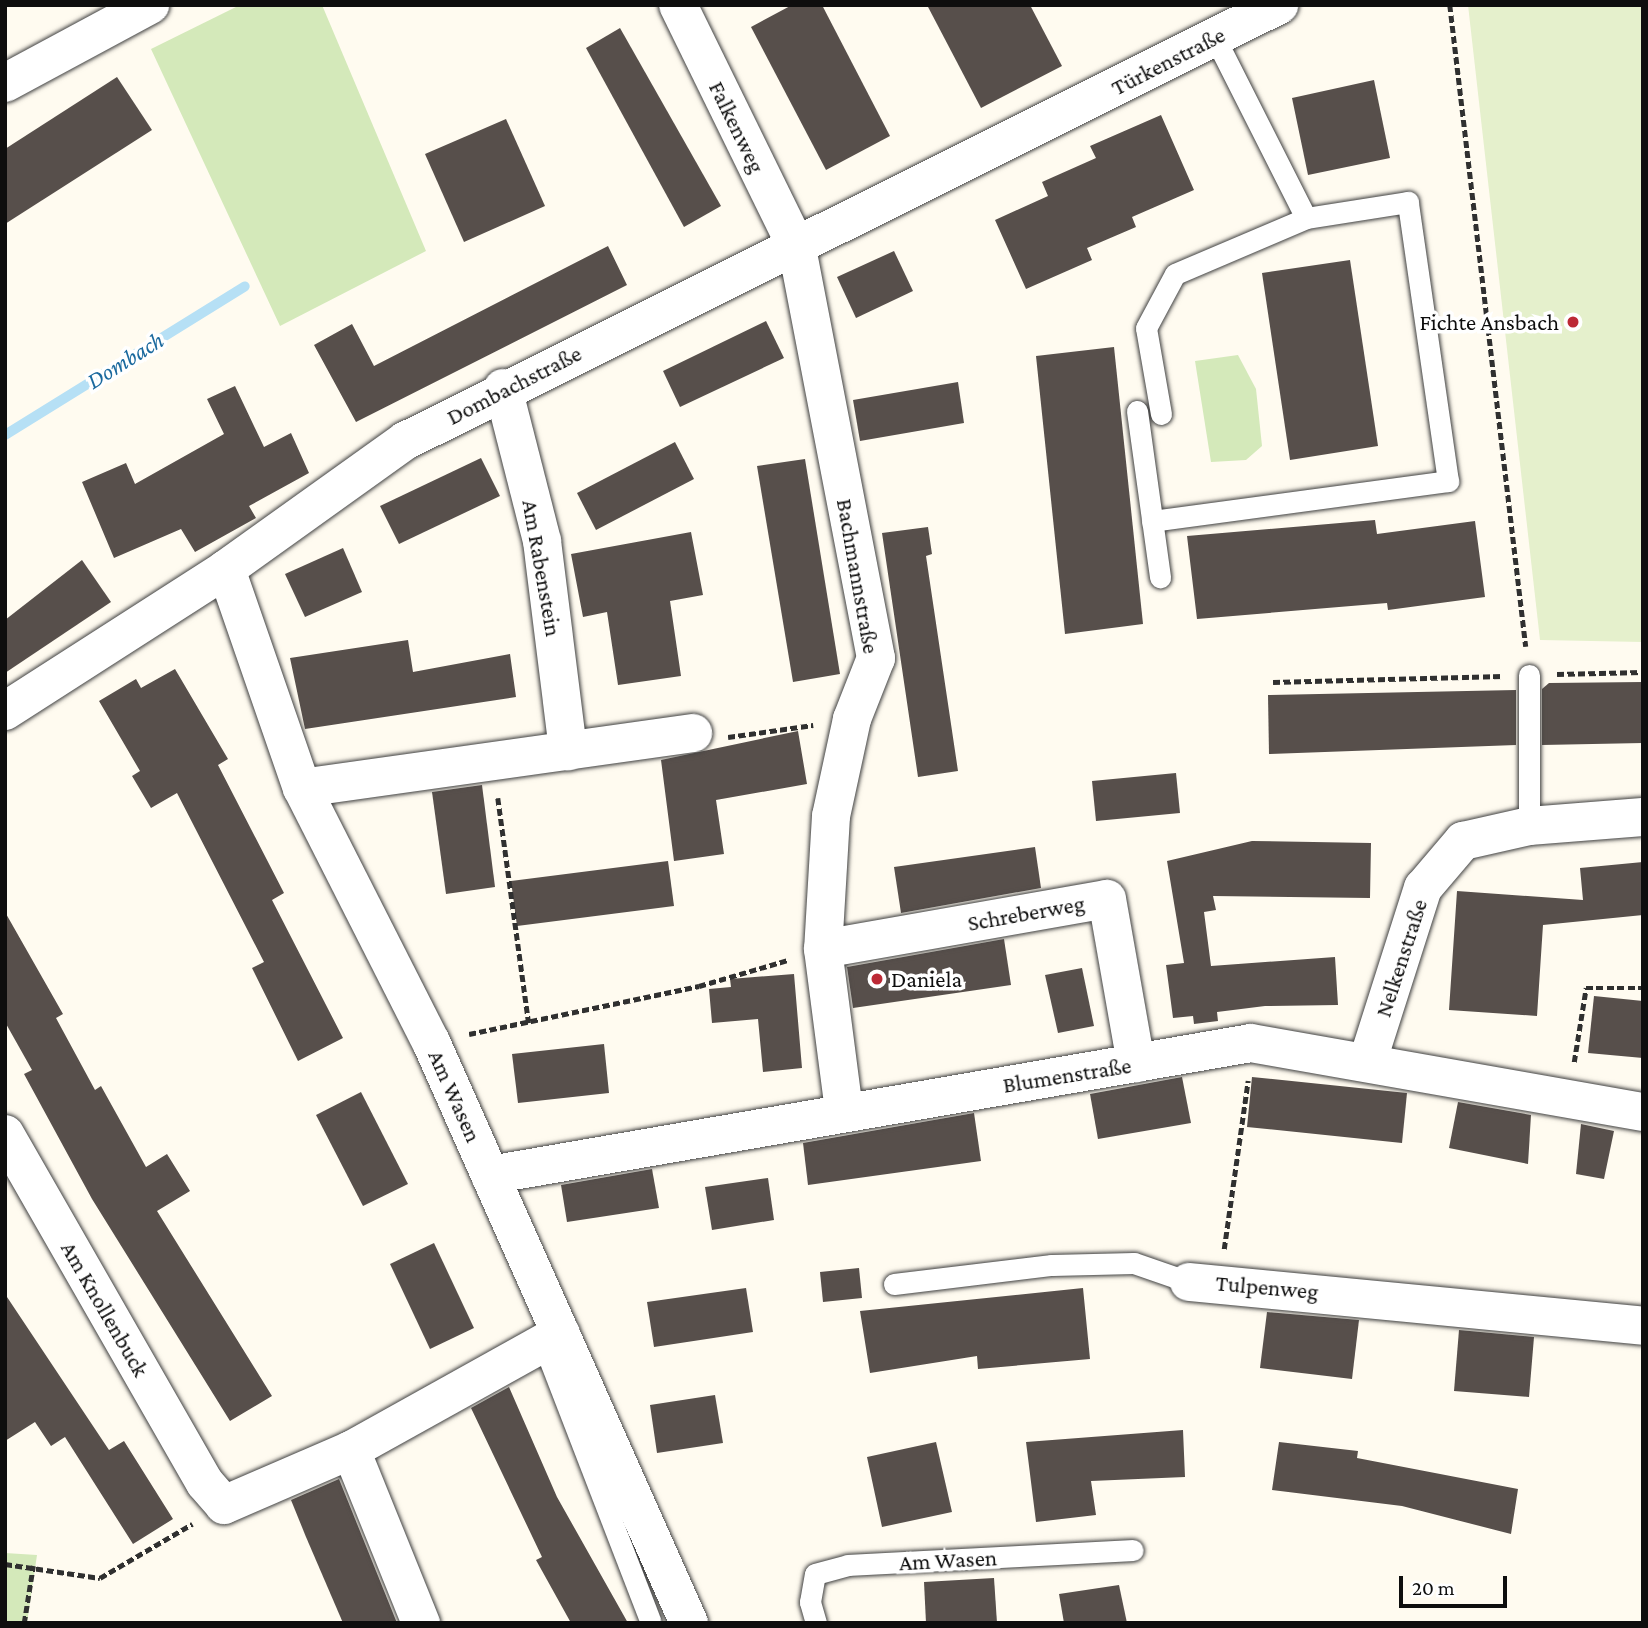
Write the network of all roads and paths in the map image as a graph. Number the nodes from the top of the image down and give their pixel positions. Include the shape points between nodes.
1 (150, 5) edge
2 (678, 5) edge
3 (1279, 5) edge
4 (1450, 5) edge
5 (1215, 38) junction
6 (5, 83) edge
7 (1057, 117) joint
8 (1306, 218) junction
9 (797, 248) junction
10 (503, 388) junction
11 (1138, 411) dead end
12 (1161, 414) dead end
13 (1152, 521) junction
14 (226, 569) junction
15 (1160, 577) dead end
16 (1643, 672) edge
17 (1529, 675) junction
18 (1273, 682) dead end
19 (5, 710) edge
20 (852, 719) junction
21 (693, 733) joint
22 (568, 751) junction
23 (492, 761) junction
24 (302, 788) junction
25 (1643, 817) edge
26 (1529, 827) junction
27 (823, 949) junction
28 (1643, 988) edge
29 (529, 1023) junction
30 (431, 1042) junction
31 (1251, 1043) junction
32 (1368, 1060) junction
33 (1136, 1063) junction
34 (1568, 1100) junction
35 (844, 1111) junction
36 (1643, 1112) edge
37 (5, 1135) edge
38 (490, 1175) junction
39 (1204, 1281) junction
40 (894, 1284) dead end
41 (1643, 1326) edge
42 (552, 1338) junction
43 (351, 1450) junction
44 (214, 1494) junction
45 (1133, 1550) dead end
46 (5, 1564) edge
47 (33, 1566) junction
48 (650, 1621) edge
49 (24, 1623) edge
50 (421, 1623) edge
51 (689, 1623) edge
52 (817, 1623) edge

1 - 6 street
2 - 9 street, Falkenweg
3 - 5 street, Türkenstraße
4 - 17 path
5 - 7 street, Türkenstraße
5 - 8 lane
7 - 9 street, Dombachstraße
8 - 12 lane via 1175,274 1146,328
8 - 13 lane via 1408,202 1448,481
9 - 10 street, Dombachstraße
9 - 20 street, Bachmannstraße via 876,658
10 - 14 street, Dombachstraße via 405,441
10 - 22 street, Am Rabenstein via 541,541
11 - 13 lane
13 - 15 lane
14 - 19 street, Dombachstraße
14 - 24 street, Am Wasen
16 - 17 path
17 - 18 path
17 - 26 lane
20 - 21 path via 727,737
20 - 27 street, Bachmannstraße via 831,816
21 - 22 street
22 - 23 street
23 - 24 street
23 - 29 path
24 - 30 street, Am Wasen
25 - 26 street, Nelkenstraße
26 - 32 street, Nelkenstraße via 1463,841 1423,888
27 - 29 path via 699,986
27 - 33 street, Schreberweg via 1107,899
27 - 35 street, Bachmannstraße
28 - 34 path via 1586,988
29 - 30 path
30 - 38 street, Am Wasen
31 - 32 street, Blumenstraße
31 - 33 street, Blumenstraße
31 - 39 path via 1244,1131
32 - 34 street, Blumenstraße
33 - 35 street, Blumenstraße
34 - 36 street, Blumenstraße
35 - 38 street, Blumenstraße
37 - 44 street, Am Knollenbuck
38 - 42 street, Am Wasen
39 - 40 lane, Tulpenweg via 1134,1263 1052,1265
39 - 41 street, Tulpenweg
42 - 43 street
42 - 48 lane
42 - 51 street, Am Wasen
43 - 44 street
43 - 50 street
44 - 47 path via 100,1578
45 - 52 lane, Am Wasen via 848,1565 815,1574 810,1602
46 - 47 path
47 - 49 path

